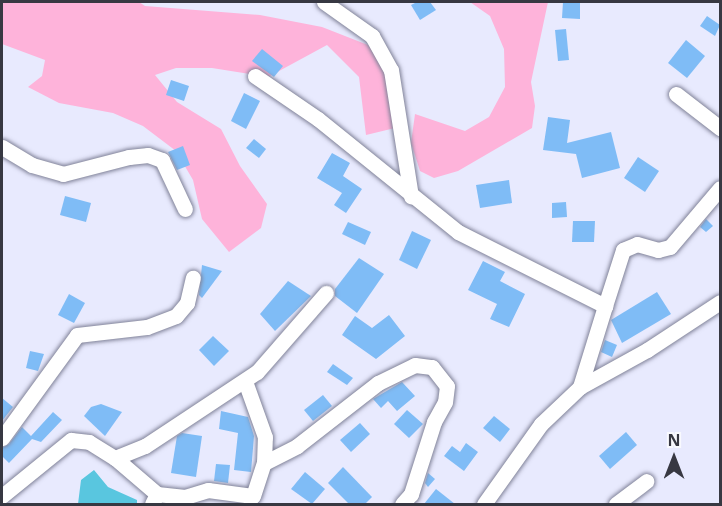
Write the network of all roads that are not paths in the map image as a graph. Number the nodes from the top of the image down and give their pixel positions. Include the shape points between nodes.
1 (324, 2) edge
2 (255, 76) dead end
3 (676, 94) dead end
4 (720, 128) edge
5 (2, 147) edge
6 (720, 188) edge
7 (411, 196) junction
8 (185, 209) dead end
9 (193, 278) dead end
10 (326, 293) dead end
11 (720, 302) edge
12 (605, 306) junction
13 (245, 381) junction
14 (580, 387) junction
15 (2, 438) edge
16 (115, 458) junction
17 (264, 463) junction
18 (646, 480) dead end
19 (2, 496) edge
20 (155, 499) edge
21 (402, 504) edge
22 (484, 504) edge
23 (616, 504) edge

1 - 7 street via 372,36 391,70
2 - 7 street via 318,120
3 - 4 street
5 - 8 street via 33,165 63,174 148,155 162,160
6 - 12 street via 670,247 658,250 637,244 623,250
7 - 12 street via 458,232
9 - 15 street via 187,303 176,316 147,327 77,335
10 - 13 street via 292,336
11 - 14 street via 647,350
12 - 14 street
13 - 16 street via 145,446
13 - 17 street via 261,417
14 - 22 street via 541,424
16 - 19 street via 89,442 71,440
16 - 20 street
17 - 20 street via 253,496 208,490
17 - 21 street via 297,446 378,383 415,364 432,367 447,386 445,402 434,422 411,494
18 - 23 street

